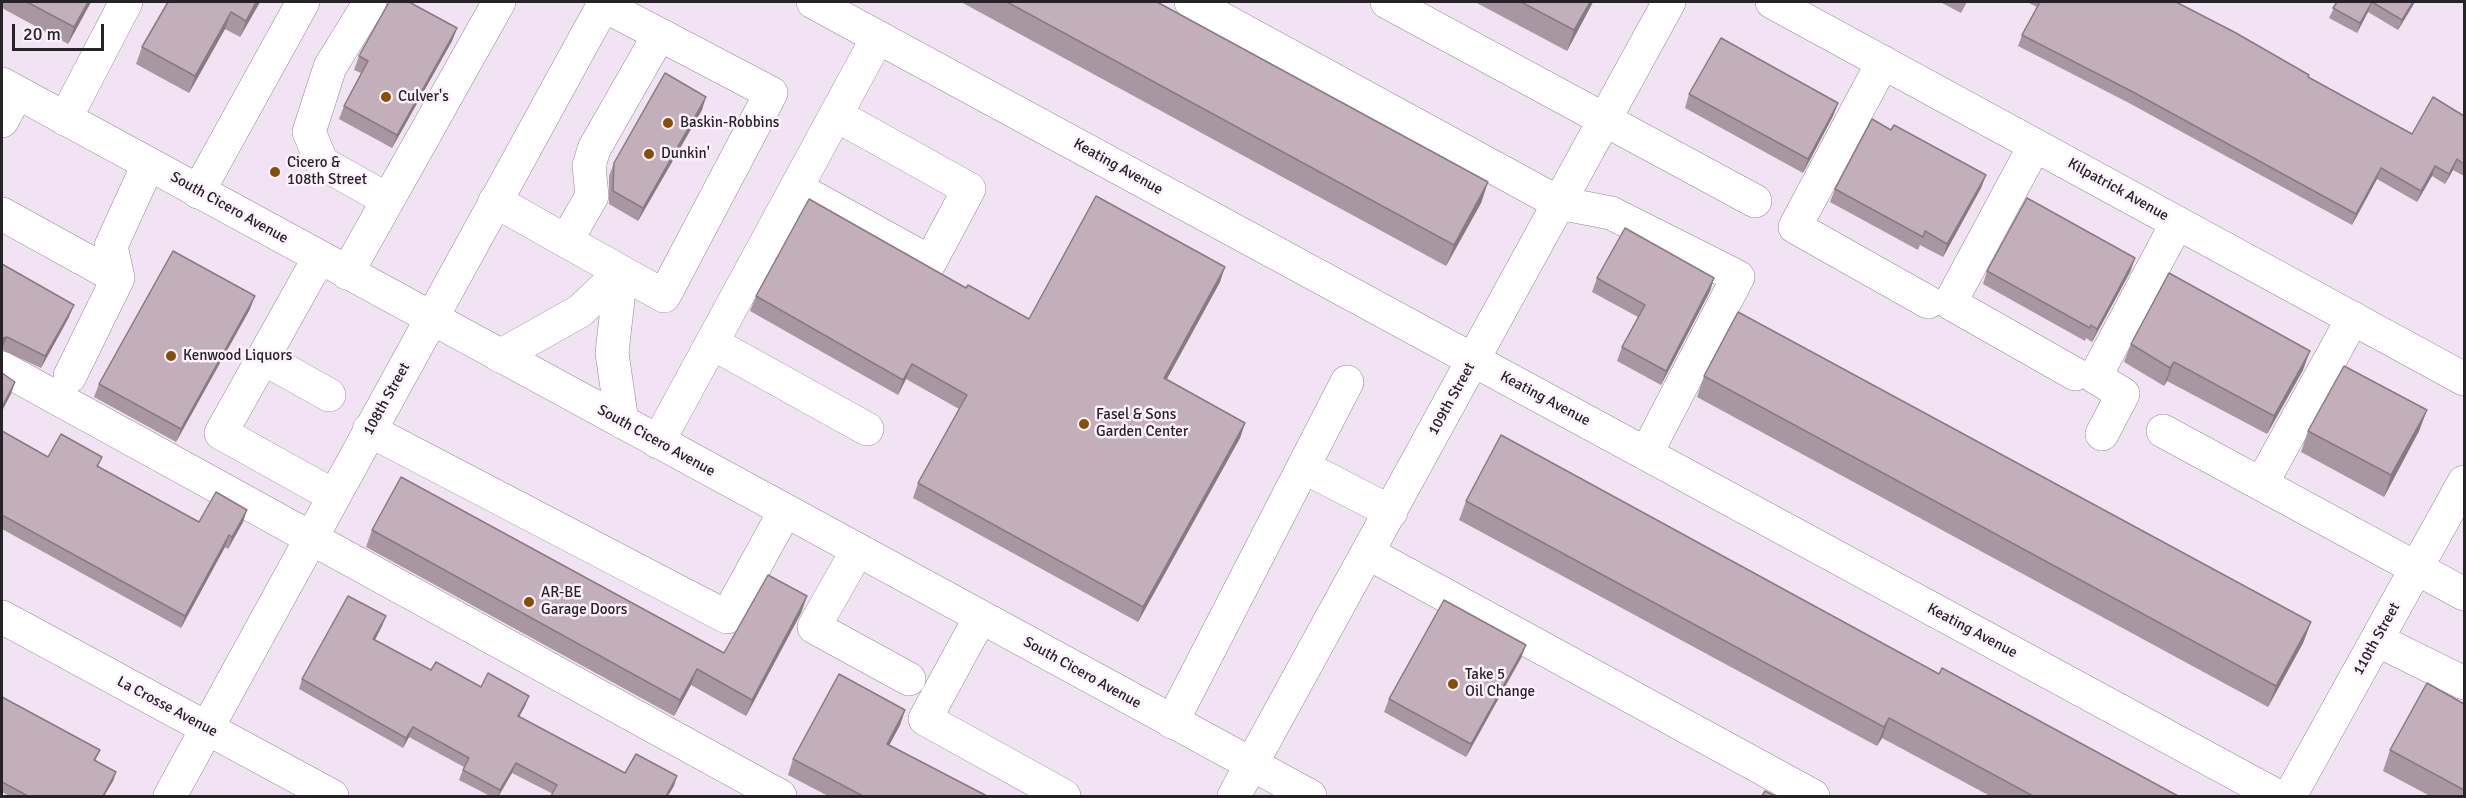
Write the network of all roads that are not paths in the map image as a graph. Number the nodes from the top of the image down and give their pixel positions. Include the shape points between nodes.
1 (126, 2) edge
2 (303, 2) edge
3 (370, 2) edge
4 (499, 2) edge
5 (813, 2) edge
6 (1191, 2) edge
7 (1387, 2) edge
8 (1669, 2) edge
9 (1772, 2) edge
10 (604, 3) edge
11 (659, 35) junction
12 (878, 37) junction
13 (1883, 62) junction
14 (7, 99) edge
15 (836, 115) junction
16 (1605, 118) junction
17 (65, 119) junction
18 (2035, 145) junction
19 (148, 165) junction
20 (796, 188) junction
21 (198, 192) junction
22 (388, 200) junction
23 (495, 201) junction
24 (1755, 201) dead end
25 (1559, 203) junction
26 (2, 214) edge
27 (2177, 223) junction
28 (566, 241) junction
29 (333, 265) junction
30 (621, 272) junction
31 (118, 278) junction
32 (1928, 302) dead end
33 (430, 318) junction
34 (2353, 318) junction
35 (712, 343) junction
36 (500, 356) junction
37 (263, 358) junction
38 (1473, 360) junction
39 (2, 368) edge
40 (2076, 374) dead end
41 (70, 376) dead end
42 (2464, 379) edge
43 (1347, 382) dead end
44 (329, 395) dead end
45 (622, 422) junction
46 (867, 429) dead end
47 (369, 430) junction
48 (2163, 431) dead end
49 (2102, 434) dead end
50 (658, 442) junction
51 (1646, 454) junction
52 (1304, 467) junction
53 (2464, 482) edge
54 (2262, 483) junction
55 (334, 496) junction
56 (785, 511) junction
57 (1391, 512) junction
58 (311, 538) junction
59 (857, 551) junction
60 (1368, 553) junction
61 (2416, 569) junction
62 (2464, 594) edge
63 (2, 617) edge
64 (980, 618) junction
65 (2377, 640) junction
66 (909, 679) dead end
67 (2464, 683) edge
68 (1172, 722) junction
69 (207, 728) junction
70 (1252, 765) junction
71 (170, 796) edge
72 (332, 796) edge
73 (780, 796) edge
74 (1064, 796) edge
75 (1234, 796) edge
76 (1310, 796) edge
77 (1813, 796) edge
78 (2277, 796) edge
79 (2290, 796) edge

1 - 17 street
2 - 21 street
3 - 22 street via 330,67 309,132 322,163
4 - 22 street
5 - 12 street, Keating Avenue
6 - 25 street
7 - 16 street
8 - 16 street, 109th Street
9 - 13 street, Kilpatrick Avenue
10 - 11 street
10 - 23 street, 108th Street
11 - 28 street via 594,149 589,166 592,196
11 - 30 street via 771,93 664,296
12 - 15 street
12 - 38 street, Keating Avenue
13 - 18 street, Kilpatrick Avenue
13 - 32 street via 1795,227
14 - 17 street, South Cicero Avenue
15 - 20 street
15 - 20 street via 969,189 930,262
16 - 24 street
16 - 25 street, 109th Street
17 - 19 street, South Cicero Avenue
18 - 27 street, Kilpatrick Avenue
18 - 40 street via 1950,303
19 - 21 street, South Cicero Avenue
19 - 31 street via 111,246
20 - 35 street
21 - 29 street, South Cicero Avenue
22 - 29 street
23 - 28 street
23 - 33 street, 108th Street
25 - 38 street, 109th Street
25 - 51 street via 1611,213 1738,277
26 - 31 street
27 - 34 street, Kilpatrick Avenue
27 - 49 street via 2095,377 2124,394
28 - 30 street
29 - 33 street, South Cicero Avenue
29 - 37 street
30 - 36 street via 580,311
30 - 45 street via 612,353
31 - 41 street
33 - 36 street, South Cicero Avenue
33 - 47 street, 108th Street
34 - 42 street, Kilpatrick Avenue
34 - 54 street
35 - 46 street
35 - 50 street
36 - 45 street, South Cicero Avenue
37 - 44 street
37 - 55 street via 221,433
38 - 51 street, Keating Avenue
38 - 57 street, 109th Street
39 - 58 street
43 - 52 street
45 - 50 street, South Cicero Avenue
47 - 55 street, 108th Street
47 - 56 street via 727,617
48 - 54 street
50 - 56 street, South Cicero Avenue
51 - 78 street, Keating Avenue
52 - 57 street
52 - 68 street
53 - 61 street, 110th Street
54 - 61 street
55 - 58 street, 108th Street
56 - 59 street, South Cicero Avenue
57 - 60 street, 109th Street
58 - 69 street, 108th Street
58 - 73 street
59 - 64 street, South Cicero Avenue
59 - 66 street via 814,627
60 - 70 street, 109th Street
60 - 77 street
61 - 62 street
61 - 65 street, 110th Street
63 - 69 street, La Crosse Avenue
64 - 68 street, South Cicero Avenue
64 - 74 street via 925,719
65 - 67 street
65 - 79 street, 110th Street
68 - 70 street, South Cicero Avenue
69 - 71 street, 108th Street
69 - 72 street, La Crosse Avenue
70 - 75 street, 109th Street
70 - 76 street, South Cicero Avenue

